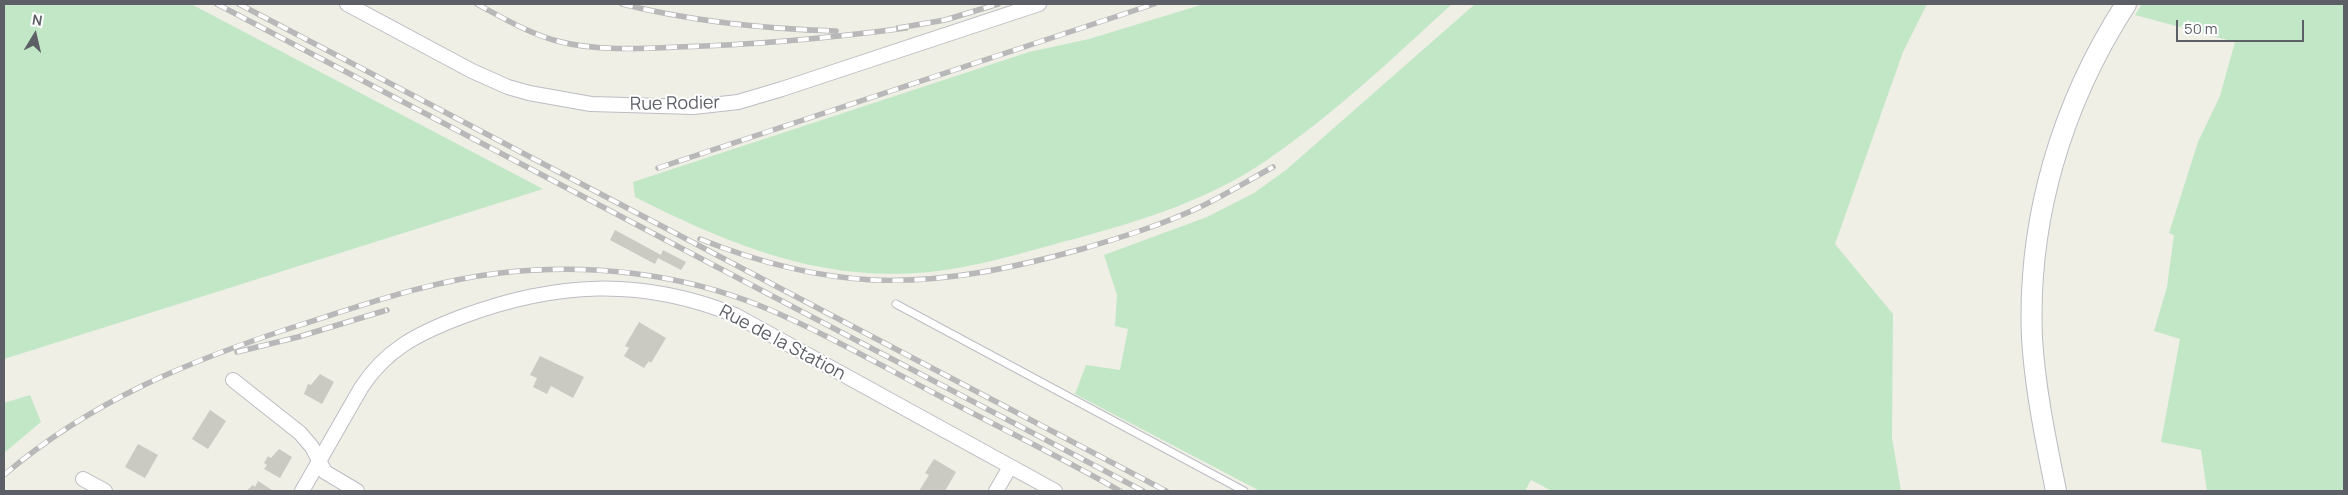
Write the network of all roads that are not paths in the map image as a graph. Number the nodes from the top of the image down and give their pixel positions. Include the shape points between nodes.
1 (347, 4) edge
2 (1039, 4) edge
3 (2126, 4) edge
4 (896, 304) dead end
5 (233, 380) dead end
6 (319, 462) junction
7 (1010, 467) junction
8 (83, 478) dead end
9 (105, 491) edge
10 (302, 491) edge
11 (357, 491) edge
12 (996, 491) edge
13 (1055, 491) edge
14 (1244, 491) edge
15 (2056, 491) edge

1 - 2 street, Rue Rodier via 472,71 522,91 591,104 694,107 738,102 782,89
3 - 15 street via 2099,48 2075,100 2048,178 2039,229 2032,338
4 - 14 lane
5 - 6 street via 308,440
6 - 7 street, Rue de la Station via 371,372 400,346 446,323 521,298 562,290 597,288 669,295 735,315
6 - 10 street, Rue de la Station
6 - 11 street via 329,476
7 - 12 street
7 - 13 street, Rue de la Station
8 - 9 street

